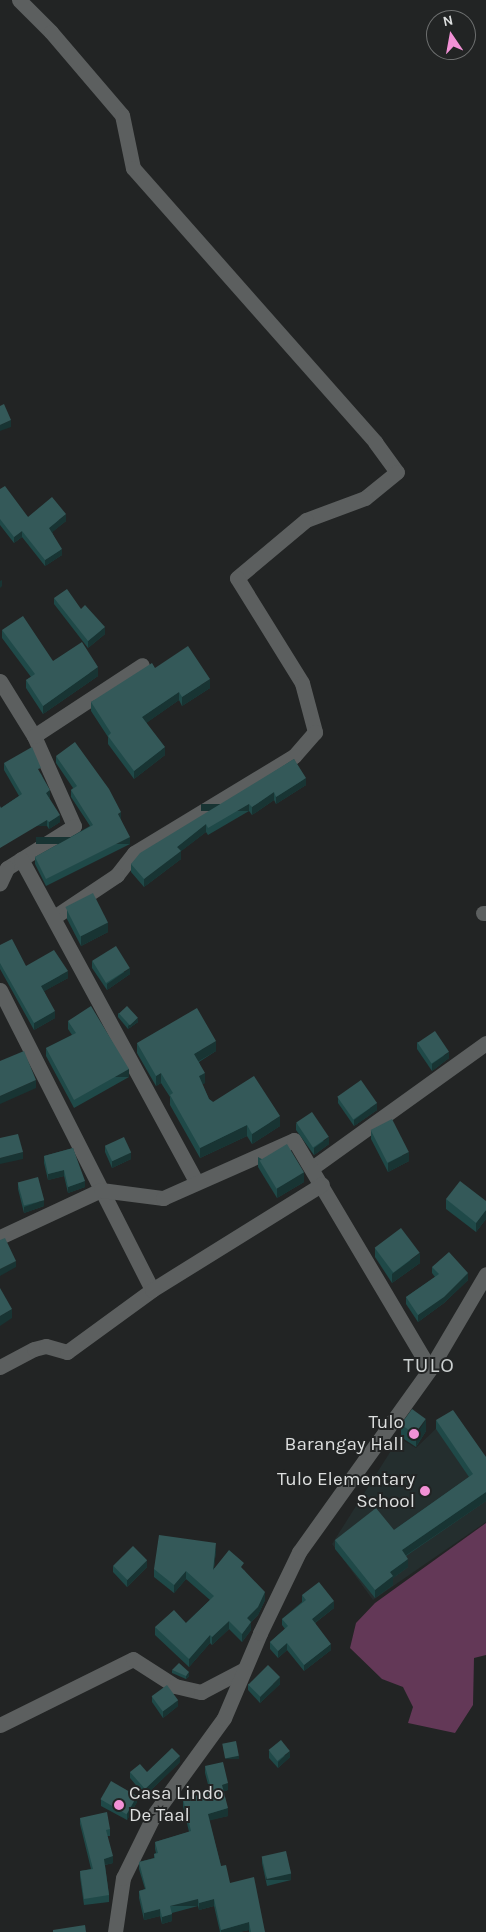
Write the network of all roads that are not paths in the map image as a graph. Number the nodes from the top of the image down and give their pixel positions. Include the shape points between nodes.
1 (19, 0) edge
2 (142, 664) dead end
3 (0, 681) edge
4 (34, 736) junction
5 (21, 859) junction
6 (0, 883) edge
7 (54, 917) junction
8 (0, 990) edge
9 (486, 1043) edge
10 (312, 1168) junction
11 (196, 1181) junction
12 (322, 1184) junction
13 (101, 1190) junction
14 (0, 1237) edge
15 (486, 1274) edge
16 (152, 1290) junction
17 (0, 1367) edge
18 (430, 1369) junction
19 (243, 1670) junction
20 (0, 1725) edge
21 (115, 1932) edge

1 - 7 street via 122,115 133,168 375,442 397,472 365,498 306,520 237,578 302,683 315,732 294,756 134,853 117,875
2 - 4 street
3 - 4 street
4 - 5 street via 74,826
5 - 6 street via 7,868
5 - 7 street
7 - 11 street
8 - 13 street
9 - 10 street
10 - 11 street via 294,1140
10 - 12 street
11 - 13 street via 162,1198
12 - 16 street
12 - 18 street
13 - 14 street
13 - 16 street
15 - 18 street
16 - 17 street via 66,1352 46,1346
18 - 19 street via 299,1552
19 - 20 street via 201,1692 175,1686 133,1659
19 - 21 street via 224,1718 151,1821 123,1878

